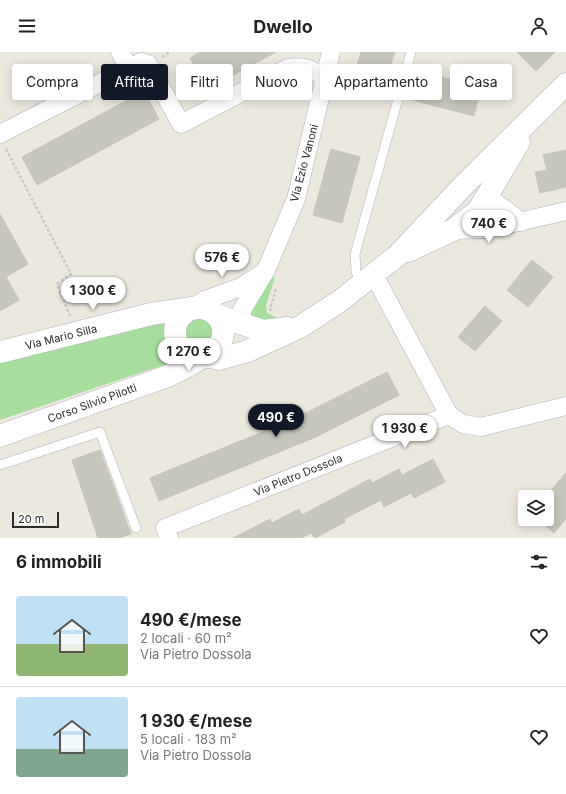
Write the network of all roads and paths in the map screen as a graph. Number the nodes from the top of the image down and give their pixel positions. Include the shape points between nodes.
1 (120, 52) edge
2 (332, 52) edge
3 (411, 52) edge
4 (127, 64) edge
5 (137, 64) edge
6 (148, 64) edge
7 (329, 64) edge
8 (320, 74) edge
9 (101, 84) edge
10 (566, 84) edge
11 (320, 98) edge
12 (167, 100) edge
13 (536, 114) junction
14 (1, 139) edge
15 (458, 191) junction
16 (486, 195) junction
17 (566, 211) edge
18 (521, 222) junction
19 (461, 225) junction
20 (398, 255) junction
21 (266, 270) junction
22 (368, 279) junction
23 (192, 308) junction
24 (217, 315) junction
25 (276, 315) dead end
26 (245, 326) junction
27 (300, 326) junction
28 (77, 333) junction
29 (0, 352) edge
30 (204, 356) junction
31 (566, 406) edge
32 (449, 415) junction
33 (0, 436) edge
34 (0, 465) edge
35 (136, 528) dead end
36 (169, 538) edge

1 - 4 street
2 - 7 street, Via Ezio Vanoni
3 - 22 lane via 355,254 356,272
5 - 6 street
8 - 12 street via 298,66 288,68 180,124
9 - 14 street
10 - 13 street
11 - 21 street, Via Ezio Vanoni via 296,199
13 - 15 street
13 - 16 street
14 - 28 path via 71,274 57,284
15 - 16 street via 476,189
15 - 19 street via 456,211
15 - 20 street
16 - 18 street
16 - 19 street via 478,210
17 - 18 street
18 - 19 street via 488,229
19 - 20 street
20 - 22 street
21 - 23 street via 241,287 205,300
21 - 25 path via 280,277 270,309
21 - 26 street, Via Ezio Vanoni via 242,310
22 - 27 street via 340,302
22 - 32 street
23 - 24 street via 204,308
23 - 28 street, Via Mario Silla via 151,314
23 - 30 street via 178,318 175,339 178,346 190,355
24 - 26 street
24 - 30 street, Corso Silvio Pilotti via 221,321 223,336 217,349
26 - 27 street via 263,331
27 - 30 street via 248,351 219,360
28 - 29 street, Via Mario Silla
30 - 33 street, Corso Silvio Pilotti via 168,376
31 - 32 street via 481,427 463,424
32 - 36 street, Via Pietro Dossola via 165,528
34 - 35 lane via 100,432

